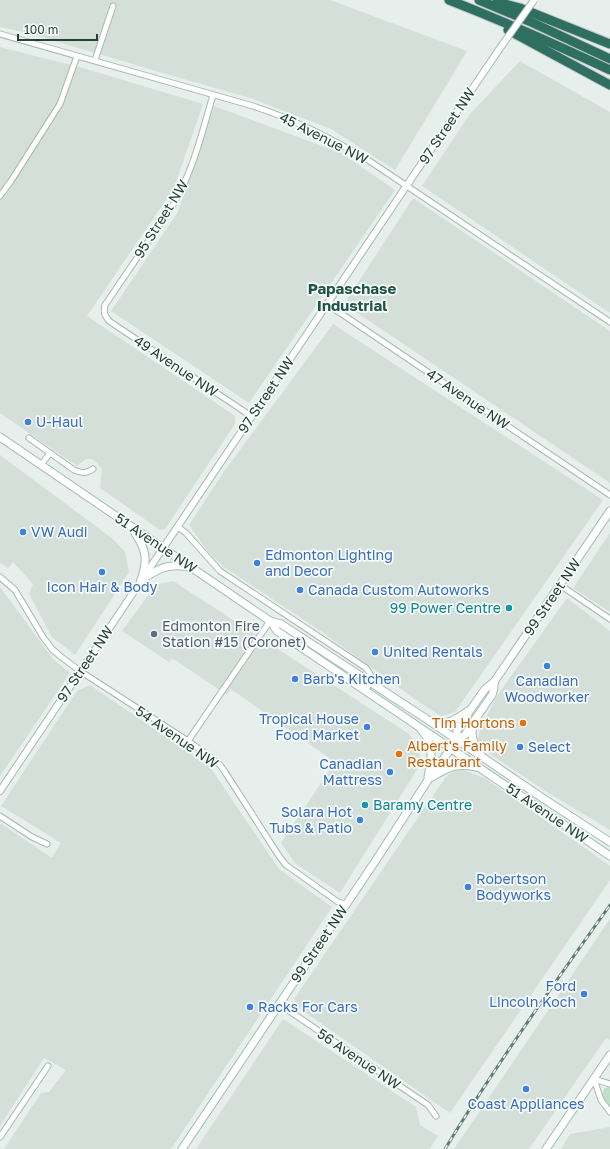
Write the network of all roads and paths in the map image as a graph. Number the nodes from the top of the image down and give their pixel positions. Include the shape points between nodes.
1 (449, 0) edge
2 (479, 0) edge
3 (487, 0) edge
4 (534, 0) edge
5 (113, 6) dead end
6 (488, 15) junction
7 (0, 34) edge
8 (610, 44) edge
9 (77, 56) junction
10 (610, 59) edge
11 (95, 60) junction
12 (610, 70) edge
13 (610, 84) edge
14 (213, 95) junction
15 (407, 185) junction
16 (0, 196) edge
17 (327, 304) junction
18 (104, 313) joint
19 (610, 322) edge
20 (251, 416) junction
21 (0, 437) edge
22 (29, 438) dead end
23 (50, 453) junction
24 (41, 465) junction
25 (93, 469) dead end
26 (610, 495) edge
27 (610, 511) edge
28 (131, 526) junction
29 (178, 527) junction
30 (163, 548) junction
31 (192, 568) junction
32 (0, 577) edge
33 (141, 580) junction
34 (560, 585) junction
35 (610, 619) edge
36 (270, 621) junction
37 (80, 671) junction
38 (370, 682) junction
39 (494, 682) junction
40 (365, 690) junction
41 (470, 710) junction
42 (476, 718) junction
43 (428, 720) junction
44 (417, 725) junction
45 (457, 740) junction
46 (188, 741) junction
47 (451, 748) junction
48 (483, 757) junction
49 (481, 768) junction
50 (428, 780) junction
51 (0, 791) edge
52 (0, 816) edge
53 (610, 842) edge
54 (47, 844) dead end
55 (610, 856) edge
56 (345, 904) junction
57 (279, 1004) junction
58 (610, 1055) edge
59 (48, 1066) dead end
60 (594, 1079) junction
61 (610, 1084) edge
62 (610, 1112) edge
63 (436, 1116) dead end
64 (0, 1137) edge
65 (182, 1149) edge
66 (546, 1149) edge

1 - 6 highway
2 - 10 highway
3 - 8 highway via 520,8
4 - 15 street, 97 Street NW, bridge
5 - 11 street
6 - 12 highway
6 - 13 highway via 506,29
7 - 9 street, 45 Avenue NW
9 - 11 street, 45 Avenue NW
9 - 16 street via 60,104
11 - 14 street, 45 Avenue NW
14 - 15 street, 45 Avenue NW via 275,113 315,131
14 - 18 street, 95 Street NW via 194,160 183,187 105,305
15 - 17 street, 97 Street NW
15 - 19 street, 45 Avenue NW
17 - 20 street, 97 Street NW
17 - 26 street, 47 Avenue NW
18 - 20 street, 49 Avenue NW via 109,321
20 - 29 street, 97 Street NW
21 - 24 main road, 51 Avenue NW
22 - 23 street
23 - 24 street
23 - 25 street via 82,473
24 - 28 main road, 51 Avenue NW
27 - 34 main road, 99 Street NW
28 - 30 main road, 51 Avenue NW
28 - 33 main road via 144,553
29 - 30 street, 97 Street NW
29 - 38 street, 51 Avenue NW via 220,571 366,668 372,678
30 - 31 main road, 51 Avenue NW
30 - 33 street, 97 Street NW
31 - 33 main road via 165,567
31 - 36 main road, 51 Avenue NW
32 - 37 street, 54 Avenue NW via 15,590 52,649
33 - 37 street, 97 Street NW
34 - 35 street
34 - 39 main road, 99 Street NW
36 - 38 main road, 51 Avenue NW via 281,624
36 - 40 main road, 51 Avenue NW via 277,631
36 - 46 street
37 - 46 street, 54 Avenue NW
37 - 51 street, 97 Street NW
38 - 40 street
38 - 43 main road, 51 Avenue NW
39 - 41 main road, 99 Street NW via 485,688
39 - 42 main road, 99 Street NW via 492,695
40 - 44 main road, 51 Avenue NW
41 - 43 main road via 448,722
41 - 45 main road, 99 Street NW via 457,731
42 - 45 main road, 99 Street NW via 465,735
42 - 48 main road via 471,731
43 - 45 main road, 51 Avenue NW
44 - 47 main road, 51 Avenue NW
44 - 50 main road via 430,742
45 - 47 main road, 99 Street NW
45 - 48 main road, 51 Avenue NW
46 - 56 street, 54 Avenue NW via 220,765 286,865 338,902
47 - 49 main road, 51 Avenue NW
47 - 50 main road, 99 Street NW
48 - 53 main road, 51 Avenue NW
49 - 50 main road via 454,766
49 - 55 main road, 51 Avenue NW
50 - 56 main road, 99 Street NW
52 - 54 street via 32,838
56 - 57 main road, 99 Street NW
57 - 63 street, 56 Avenue NW via 428,1105
57 - 65 main road, 99 Street NW
58 - 60 main road
59 - 64 street
60 - 61 street
60 - 62 street via 601,1100
60 - 66 main road

